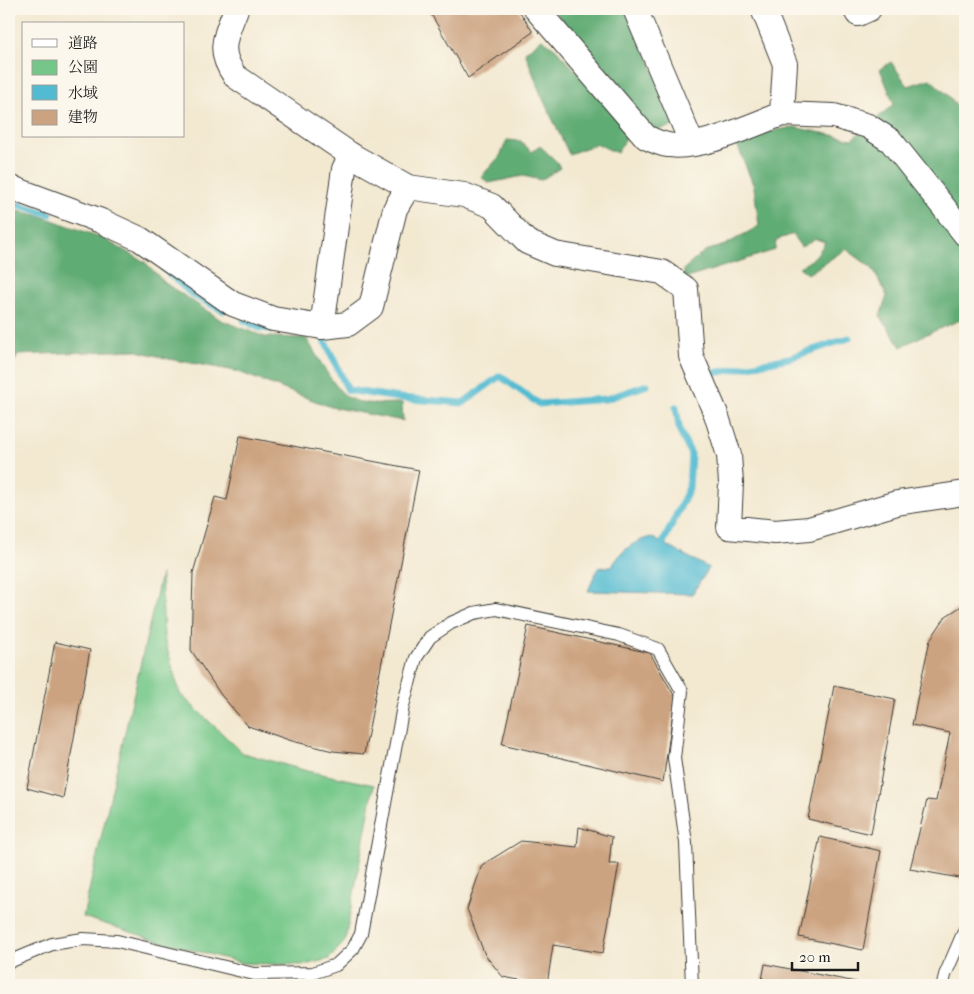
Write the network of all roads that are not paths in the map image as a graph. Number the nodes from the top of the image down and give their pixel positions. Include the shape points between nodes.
1 (236, 9) edge
2 (536, 9) edge
3 (635, 9) edge
4 (763, 9) edge
5 (855, 9) edge
6 (869, 9) edge
7 (782, 114) junction
8 (692, 144) junction
9 (352, 155) junction
10 (9, 187) edge
11 (408, 187) junction
12 (965, 234) edge
13 (322, 328) junction
14 (965, 493) edge
15 (965, 929) edge
16 (9, 962) edge
17 (692, 985) edge
18 (943, 985) edge

1 - 9 street via 224,41 226,63 236,76
2 - 8 street via 646,137 668,145
3 - 8 street
4 - 7 street via 785,64
5 - 6 street via 858,14
7 - 8 street
7 - 12 street via 834,116 868,126 891,141
9 - 11 street
9 - 13 street via 344,169
10 - 13 street via 102,221 140,239 233,304 273,320
11 - 13 street via 395,209 371,307 348,324
11 - 14 street via 464,195 492,206 527,242 555,254 662,272 686,289 691,356 716,414 729,455 729,527 775,532 809,529 897,503
15 - 18 lane via 944,975
16 - 17 lane via 52,944 83,939 117,941 254,974 313,973 336,965 354,949 361,934 403,706 416,658 430,637 451,623 474,613 496,609 619,635 658,649 682,691 674,758 686,843

